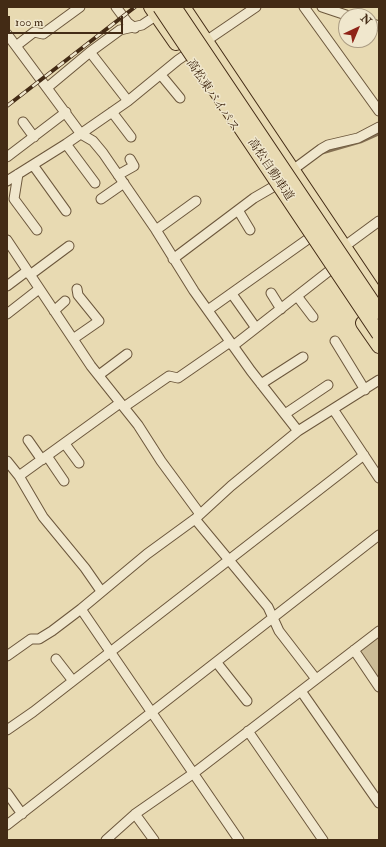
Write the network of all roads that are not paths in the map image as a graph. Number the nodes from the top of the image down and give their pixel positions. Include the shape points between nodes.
1 (80, 7) edge
2 (116, 7) edge
3 (174, 7) edge
4 (183, 7) edge
5 (256, 7) edge
6 (304, 7) edge
7 (322, 7) edge
8 (156, 10) edge
9 (338, 12) edge
10 (135, 28) junction
11 (8, 36) edge
12 (207, 41) junction
13 (16, 46) junction
14 (90, 52) junction
15 (185, 56) junction
16 (161, 75) junction
17 (48, 87) junction
18 (180, 98) dead end
19 (128, 101) junction
20 (379, 111) edge
21 (66, 112) junction
22 (112, 112) junction
23 (23, 122) dead end
24 (379, 127) edge
25 (81, 134) junction
26 (34, 137) junction
27 (131, 137) dead end
28 (66, 144) junction
29 (7, 158) edge
30 (130, 159) dead end
31 (33, 165) junction
32 (294, 169) junction
33 (18, 174) junction
34 (118, 175) junction
35 (7, 181) edge
36 (90, 181) dead end
37 (124, 183) junction
38 (273, 187) junction
39 (102, 199) dead end
40 (196, 201) dead end
41 (238, 210) junction
42 (66, 211) dead end
43 (379, 221) edge
44 (37, 230) dead end
45 (156, 230) junction
46 (250, 230) dead end
47 (308, 239) junction
48 (7, 240) edge
49 (69, 246) dead end
50 (344, 246) junction
51 (173, 259) junction
52 (329, 271) junction
53 (29, 273) junction
54 (7, 286) edge
55 (39, 289) junction
56 (77, 289) dead end
57 (271, 293) dead end
58 (232, 294) junction
59 (297, 296) junction
60 (379, 299) edge
61 (65, 301) dead end
62 (281, 309) junction
63 (208, 310) junction
64 (54, 311) junction
65 (379, 312) edge
66 (7, 314) edge
67 (314, 317) dead end
68 (256, 328) junction
69 (379, 334) edge
70 (73, 339) junction
71 (335, 342) dead end
72 (232, 344) junction
73 (379, 346) edge
74 (127, 354) dead end
75 (303, 357) dead end
76 (99, 375) junction
77 (379, 380) edge
78 (262, 384) junction
79 (328, 385) dead end
80 (365, 390) junction
81 (122, 405) junction
82 (333, 409) junction
83 (285, 414) junction
84 (298, 431) junction
85 (28, 440) dead end
86 (65, 444) junction
87 (364, 455) junction
88 (45, 458) junction
89 (7, 461) edge
90 (79, 463) dead end
91 (20, 476) junction
92 (379, 478) edge
93 (64, 481) dead end
94 (198, 517) junction
95 (379, 535) edge
96 (228, 560) junction
97 (101, 591) junction
98 (81, 609) junction
99 (274, 619) junction
100 (379, 631) edge
101 (354, 650) junction
102 (110, 652) junction
103 (7, 655) edge
104 (56, 659) dead end
105 (217, 663) junction
106 (316, 679) junction
107 (73, 681) junction
108 (379, 687) edge
109 (301, 691) junction
110 (247, 701) dead end
111 (152, 713) junction
112 (7, 730) edge
113 (248, 731) junction
114 (194, 773) junction
115 (7, 793) edge
116 (379, 803) edge
117 (22, 814) junction
118 (135, 814) junction
119 (7, 825) edge
120 (106, 840) edge
121 (154, 840) edge
122 (240, 840) edge
123 (323, 840) edge

1 - 13 street via 44,34 34,32
2 - 10 street
3 - 65 highway, 高松自動車道, bridge
4 - 12 highway
5 - 12 street
6 - 20 street
7 - 9 street
8 - 10 street via 142,25
8 - 15 highway, 高松東バイパス
8 - 69 highway, 高松自動車道, bridge
10 - 14 street via 120,30
11 - 13 street
12 - 15 street
12 - 32 highway
13 - 17 street
14 - 17 street
14 - 19 street
15 - 16 street
15 - 38 highway, 高松東バイパス
16 - 18 street
16 - 19 street
17 - 21 street
19 - 22 street
21 - 25 street
21 - 26 street
22 - 25 street
22 - 27 street
23 - 26 street
24 - 32 street via 358,138 328,145
25 - 28 street
25 - 34 street via 93,142
26 - 29 street
28 - 31 street
28 - 36 street
30 - 34 street via 134,166
31 - 33 street
31 - 42 street
32 - 50 highway
33 - 35 street
33 - 44 street via 14,199
34 - 37 street
37 - 39 street
37 - 45 street
38 - 41 street
38 - 47 highway, 高松東バイパス
40 - 45 street
41 - 46 street
41 - 51 street
43 - 50 street
45 - 51 street
47 - 52 highway, 高松東バイパス
47 - 58 street
48 - 53 street
49 - 53 street
50 - 60 highway
51 - 63 street
52 - 59 street
52 - 73 highway, 高松東バイパス
53 - 54 street
53 - 55 street
55 - 64 street
55 - 66 street
56 - 70 street via 78,295 99,321
57 - 62 street
58 - 63 street
58 - 68 street
59 - 62 street
59 - 67 street
61 - 64 street
62 - 68 street
63 - 72 street
64 - 70 street
68 - 72 street
70 - 76 street
71 - 80 street
72 - 78 street
72 - 81 street via 178,378 169,376
74 - 76 street
75 - 78 street
76 - 81 street
77 - 80 street
78 - 83 street
79 - 83 street
80 - 82 street
81 - 86 street
81 - 94 street
82 - 84 street
82 - 87 street
83 - 84 street
84 - 94 street
85 - 88 street
86 - 88 street
86 - 90 street
87 - 92 street
87 - 96 street
88 - 91 street
88 - 93 street
89 - 91 street
91 - 97 street via 43,517
94 - 96 street
94 - 97 street
95 - 99 street
96 - 99 street via 268,607
96 - 102 street
97 - 98 street
98 - 102 street
98 - 103 street via 52,631 39,639 31,639
99 - 105 street
99 - 106 street via 279,630
100 - 101 street
101 - 106 street
101 - 108 street
102 - 107 street
102 - 111 street
104 - 107 street
105 - 110 street
105 - 111 street
106 - 109 street
107 - 112 street
109 - 113 street
109 - 116 street
111 - 114 street
111 - 117 street
113 - 114 street
113 - 123 street
114 - 118 street
114 - 122 street
115 - 117 street
117 - 119 street
118 - 120 street
118 - 121 street

